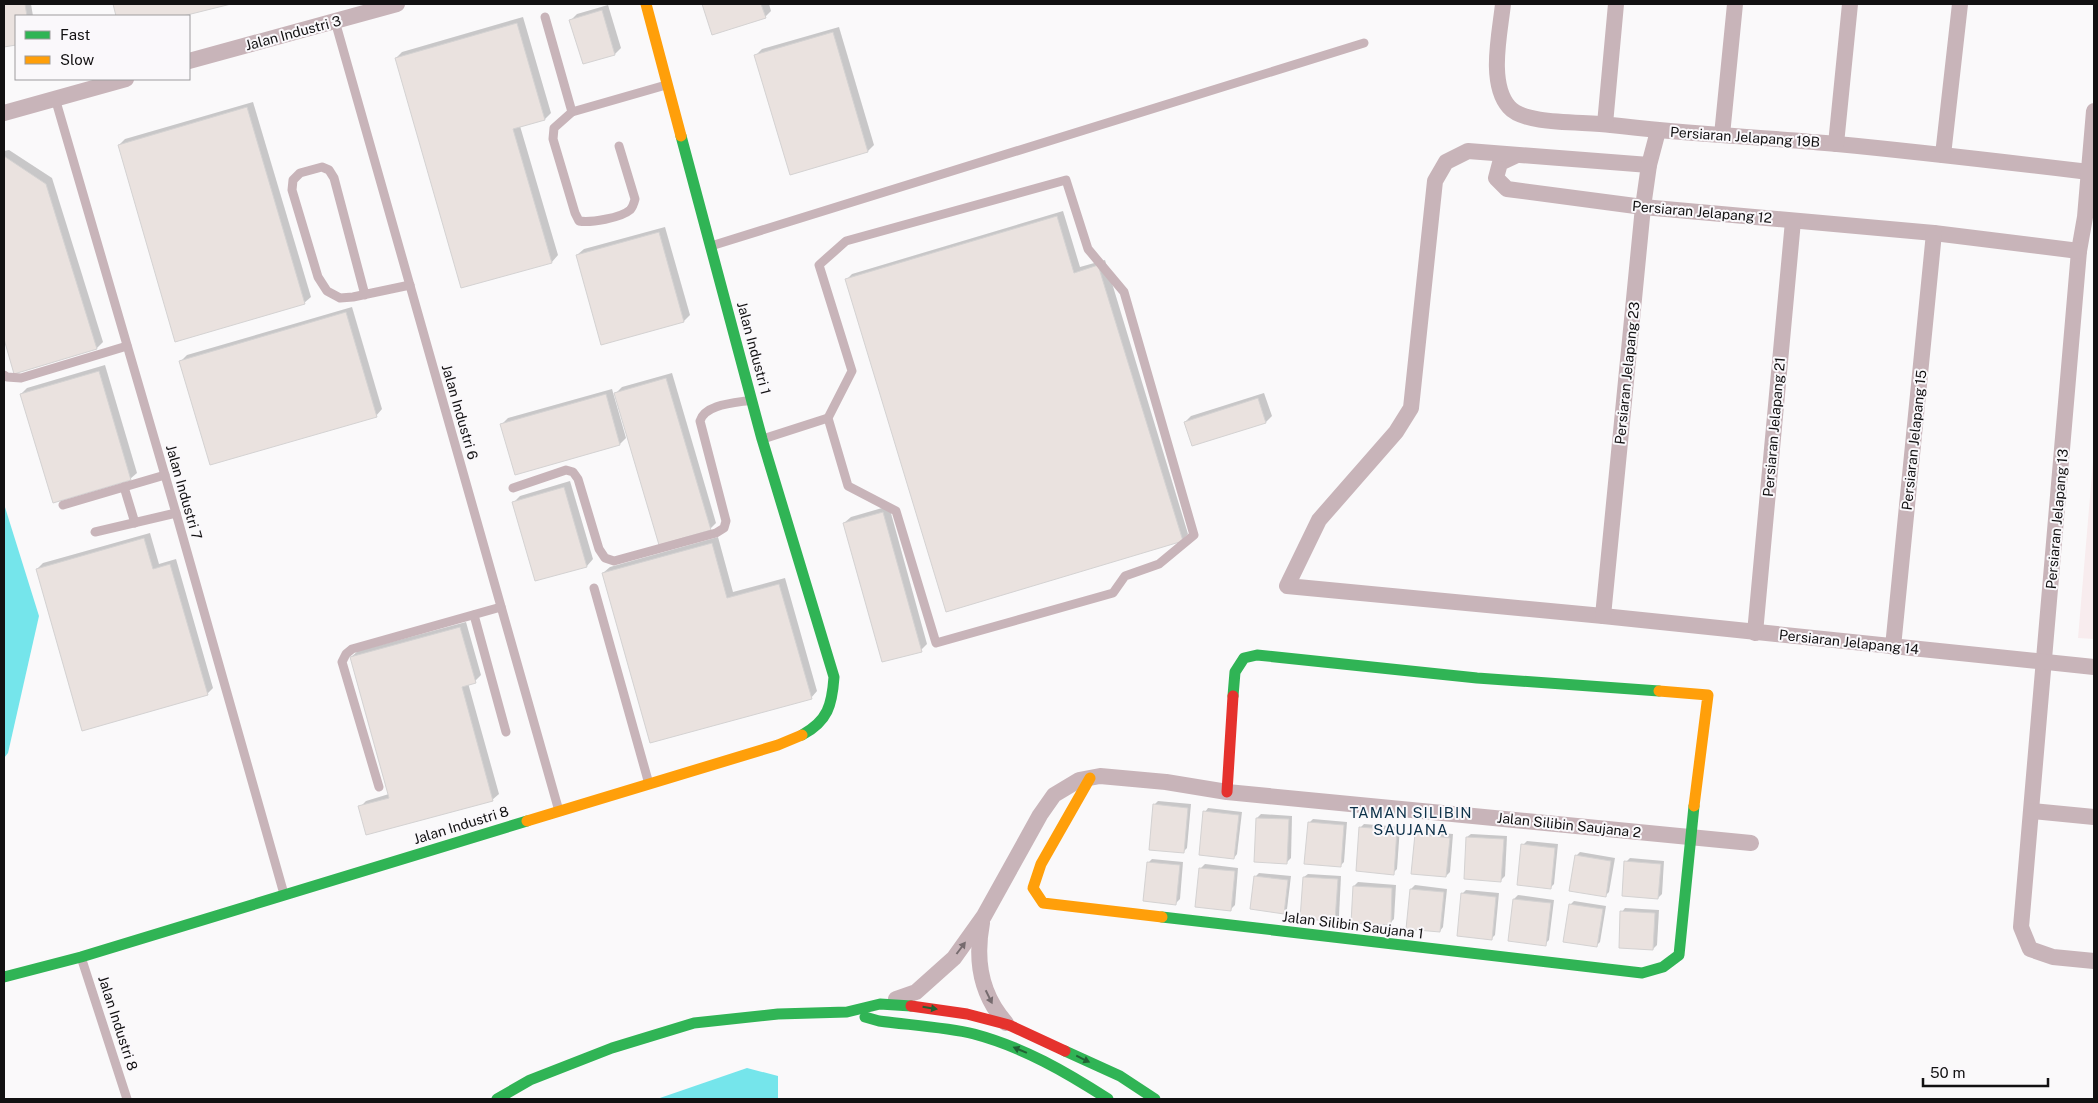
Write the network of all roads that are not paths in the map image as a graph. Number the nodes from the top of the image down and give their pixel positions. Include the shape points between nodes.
1 (397, 4) edge
2 (646, 4) edge
3 (1503, 4) edge
4 (1616, 4) edge
5 (1735, 4) edge
6 (1850, 4) edge
7 (1960, 4) edge
8 (545, 17) dead end
9 (335, 21) junction
10 (1364, 43) dead end
11 (190, 61) edge
12 (122, 80) edge
13 (666, 85) junction
14 (55, 98) junction
15 (2094, 111) edge
16 (572, 112) junction
17 (4, 113) edge
18 (1604, 124) junction
19 (1658, 131) junction
20 (1722, 136) junction
21 (1836, 144) junction
22 (619, 146) dead end
23 (1522, 154) junction
24 (1943, 156) junction
25 (1649, 165) junction
26 (2090, 181) edge
27 (1643, 207) junction
28 (2090, 217) edge
29 (1793, 221) junction
30 (1934, 233) junction
31 (711, 246) junction
32 (2079, 251) junction
33 (410, 285) junction
34 (365, 295) junction
35 (127, 346) junction
36 (4, 375) edge
37 (752, 400) junction
38 (828, 418) junction
39 (762, 439) junction
40 (165, 475) junction
41 (124, 487) junction
42 (513, 488) dead end
43 (63, 505) dead end
44 (176, 513) junction
45 (135, 523) junction
46 (95, 532) dead end
47 (594, 588) dead end
48 (502, 607) junction
49 (474, 615) junction
50 (1603, 616) junction
51 (1755, 633) junction
52 (1893, 647) junction
53 (2045, 663) junction
54 (2094, 668) edge
55 (833, 699) joint
56 (506, 732) dead end
57 (1090, 778) junction
58 (649, 784) junction
59 (380, 787) dead end
60 (1227, 792) junction
61 (559, 811) junction
62 (2032, 811) junction
63 (2094, 817) edge
64 (1690, 837) junction
65 (1751, 843) dead end
66 (284, 895) junction
67 (984, 916) junction
68 (81, 957) junction
69 (2094, 961) edge
70 (4, 977) edge
71 (880, 1004) junction
72 (847, 1012) junction
73 (1009, 1025) junction
74 (127, 1099) edge
75 (497, 1099) edge
76 (1108, 1099) edge
77 (1154, 1099) edge

1 - 9 street, Jalan Industri 3
2 - 13 main road, Jalan Industri 1
3 - 18 street, Persiaran Jelapang 19B via 1497,75 1500,93 1509,108 1520,116 1533,119
4 - 18 street
5 - 20 street
6 - 21 street
7 - 24 street
8 - 16 lane
9 - 11 street, Jalan Industri 3
9 - 33 lane, Jalan Industri 6
10 - 31 lane
12 - 14 street
13 - 16 lane
13 - 31 main road, Jalan Industri 1
14 - 17 street
14 - 35 lane, Jalan Industri 7
15 - 26 street, Persiaran Jelapang 13
16 - 22 lane via 554,128 553,139 579,221 625,214 631,209 635,199
18 - 19 street, Persiaran Jelapang 19B
19 - 20 street, Persiaran Jelapang 19B
19 - 25 street, Persiaran Jelapang 23
20 - 21 street, Persiaran Jelapang 19B
21 - 24 street, Persiaran Jelapang 19B
23 - 25 street, Persiaran Jelapang 12
23 - 27 street, Persiaran Jelapang 12 via 1500,163 1496,178 1507,189
23 - 50 street, Persiaran Jelapang 14 via 1468,151 1446,162 1435,181 1411,408 1396,432 1319,520 1287,586
24 - 26 street, Persiaran Jelapang 19B
25 - 27 street, Persiaran Jelapang 23
26 - 28 street, Persiaran Jelapang 13
27 - 29 street, Persiaran Jelapang 12
27 - 50 street, Persiaran Jelapang 23
28 - 32 street, Persiaran Jelapang 13
29 - 30 street, Persiaran Jelapang 12
29 - 51 street, Persiaran Jelapang 21
30 - 32 street, Persiaran Jelapang 12
30 - 52 street, Persiaran Jelapang 15
31 - 37 main road, Jalan Industri 1
32 - 53 street, Persiaran Jelapang 13
33 - 34 lane
33 - 48 lane, Jalan Industri 6
34 - 34 lane via 340,298 328,291 318,277 292,190 293,180 300,173 322,167 329,170 334,178
35 - 36 lane via 21,378
35 - 40 lane, Jalan Industri 7
37 - 39 main road, Jalan Industri 1
37 - 42 lane via 709,409 700,422 726,521 724,528 716,533 614,561 605,558 598,549 578,479 573,472 566,470
38 - 38 lane via 852,370 819,265 846,241 1066,180 1088,249 1124,292 1194,535 1159,564 1125,576 1113,594 936,642 896,511 848,486
38 - 39 lane
39 - 55 main road, Jalan Industri 1 via 834,677
40 - 41 lane
40 - 44 lane, Jalan Industri 7
41 - 43 lane
41 - 45 lane
44 - 45 lane
44 - 66 lane, Jalan Industri 7
45 - 46 lane
47 - 58 lane
48 - 49 lane
48 - 61 lane, Jalan Industri 6
49 - 56 lane
49 - 59 lane via 352,649 346,654 342,662
50 - 51 street, Persiaran Jelapang 14
51 - 52 street, Persiaran Jelapang 14
52 - 53 street, Persiaran Jelapang 14
53 - 54 street, Persiaran Jelapang 14
53 - 62 street, Persiaran Jelapang 13
55 - 58 main road, Jalan Industri 8 via 813,730 796,739
57 - 60 street, Jalan Silibin Saujana 2 via 1100,776 1166,782
57 - 64 main road, Jalan Silibin Saujana 1 via 1041,864 1033,888 1043,903 1626,972 1642,973 1663,967 1679,955
57 - 67 street via 1079,780 1054,795
58 - 61 main road, Jalan Industri 8
60 - 64 street, Jalan Silibin Saujana 2
60 - 64 main road via 1235,672 1244,658 1257,655 1477,678 1708,695
61 - 66 main road, Jalan Industri 8
62 - 63 street
62 - 69 street, Persiaran Jelapang 13 via 2021,927 2030,949 2053,957
64 - 65 street, Jalan Silibin Saujana 2
66 - 68 main road, Jalan Industri 8
71 -> 67 street via 916,992 937,975 954,958
67 -> 73 street via 978,952 980,972 995,1010
68 - 70 main road, Jalan Industri 8
68 - 74 lane, Jalan Industri 8
71 - 72 main road
71 -> 73 main road via 920,1006
72 - 75 main road via 778,1014 694,1023 612,1048 530,1080
76 -> 72 main road via 1069,1074 1020,1050 981,1036 879,1021
73 -> 77 main road via 1120,1076

